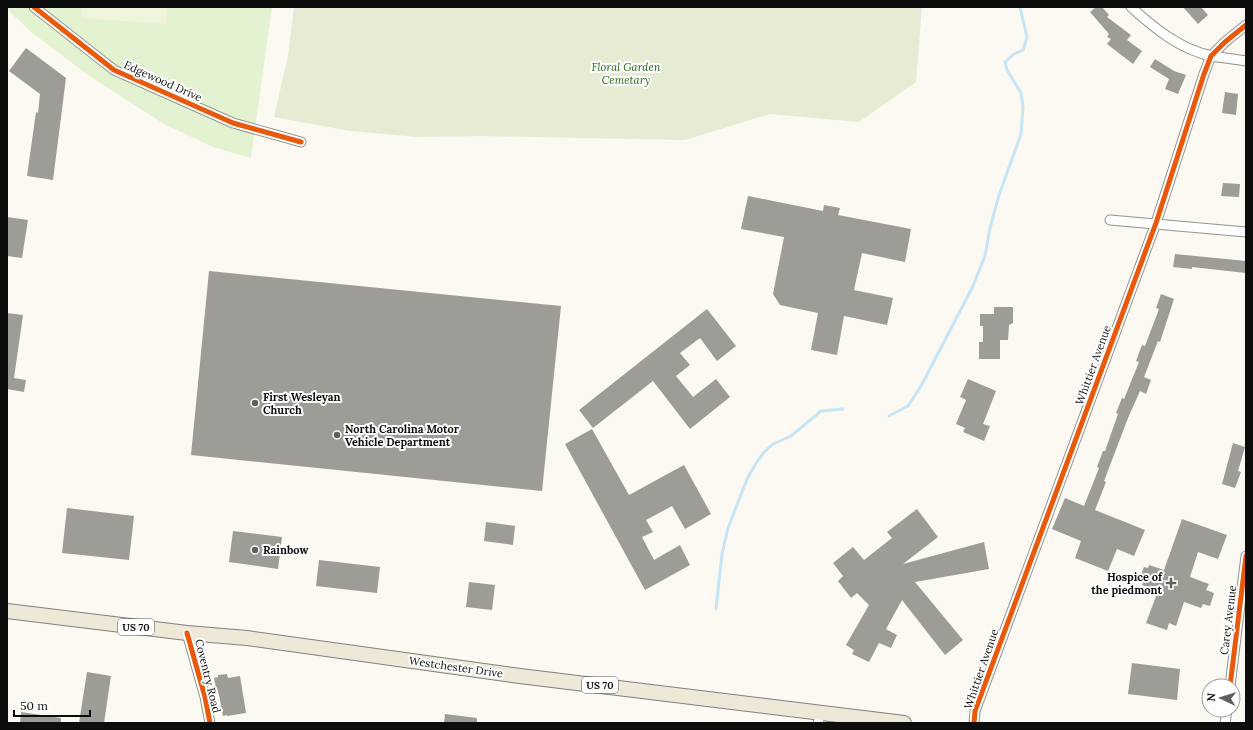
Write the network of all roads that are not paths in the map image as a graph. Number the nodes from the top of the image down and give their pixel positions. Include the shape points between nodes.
1 (34, 7) edge
2 (1131, 7) edge
3 (1246, 25) edge
4 (1211, 56) junction
5 (1246, 61) edge
6 (301, 142) dead end
7 (1110, 220) dead end
8 (1156, 223) junction
9 (1246, 232) edge
10 (1246, 556) edge
11 (7, 611) edge
12 (187, 633) junction
13 (1231, 678) edge
14 (819, 718) edge
15 (210, 723) edge
16 (904, 723) edge
17 (974, 723) edge

1 - 6 street, Edgewood Drive via 114,70 233,123
2 - 4 street via 1171,38
3 - 4 street, Whittier Avenue
4 - 5 street
4 - 8 street, Whittier Avenue
7 - 8 street
8 - 9 street
8 - 17 street, Whittier Avenue via 975,711
10 - 13 street, Carey Avenue
11 - 12 main road, Westchester Drive / US 70
12 - 14 main road, Westchester Drive / US 70 via 247,638
12 - 15 street, Coventry Road
14 - 16 main road, Westchester Drive / US 70

